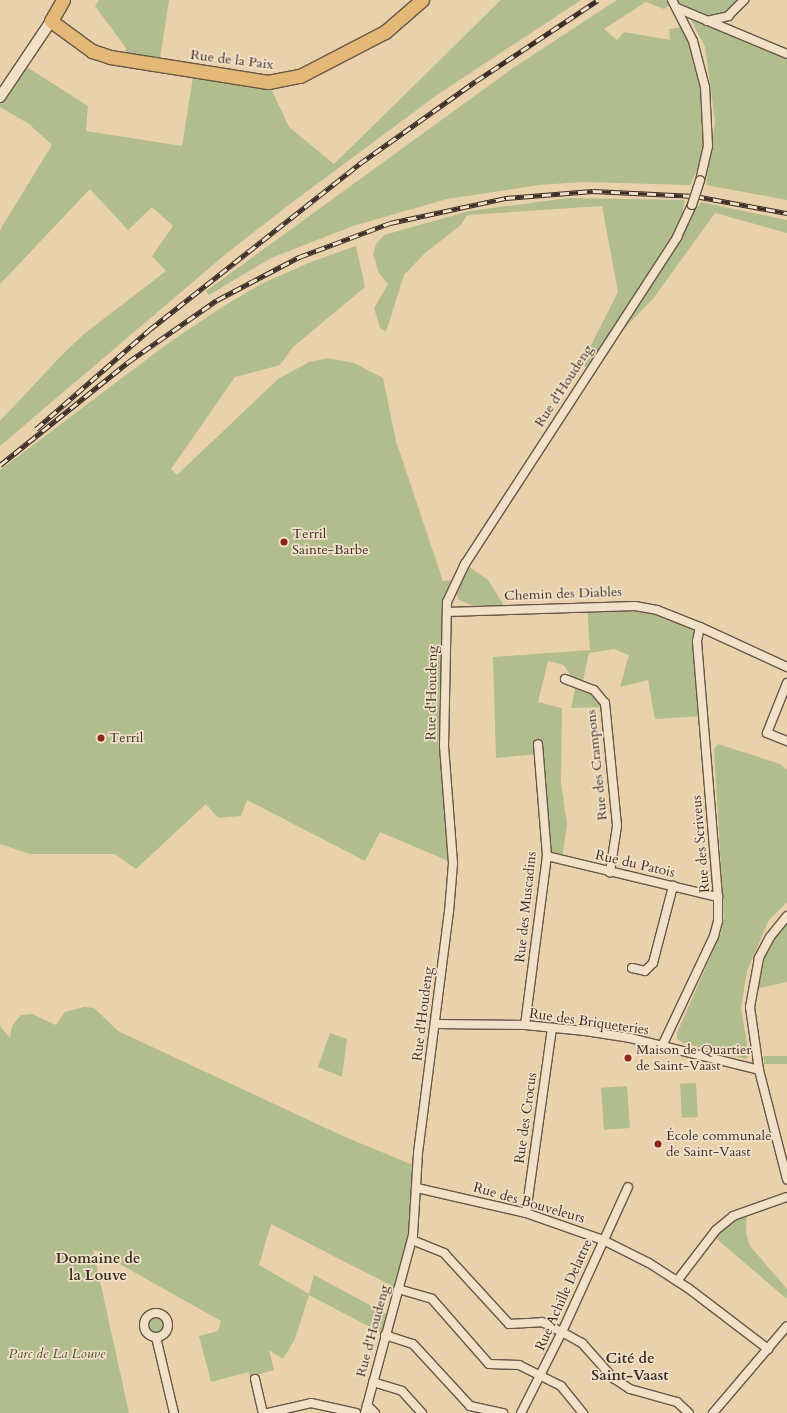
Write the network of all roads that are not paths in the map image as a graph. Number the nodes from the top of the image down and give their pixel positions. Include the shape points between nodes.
1 (63, 0) edge
2 (422, 0) edge
3 (672, 0) edge
4 (744, 0) edge
5 (677, 8) junction
6 (51, 21) junction
7 (704, 21) junction
8 (787, 54) edge
9 (0, 97) edge
10 (447, 612) junction
11 (700, 627) junction
12 (787, 667) edge
13 (565, 680) dead end
14 (787, 683) edge
15 (787, 741) edge
16 (538, 744) dead end
17 (546, 856) junction
18 (610, 872) junction
19 (673, 886) junction
20 (718, 897) junction
21 (787, 916) edge
22 (632, 968) dead end
23 (436, 1024) junction
24 (525, 1025) junction
25 (552, 1028) junction
26 (662, 1046) junction
27 (759, 1070) junction
28 (787, 1179) edge
29 (628, 1187) dead end
30 (417, 1188) junction
31 (787, 1197) edge
32 (526, 1213) junction
33 (412, 1240) junction
34 (603, 1240) junction
35 (677, 1280) junction
36 (398, 1289) junction
37 (787, 1326) edge
38 (562, 1332) junction
39 (385, 1335) junction
40 (156, 1337) dead end
41 (768, 1349) junction
42 (540, 1377) junction
43 (255, 1379) dead end
44 (373, 1382) junction
45 (366, 1409) edge
46 (174, 1413) edge
47 (263, 1413) edge
48 (268, 1413) edge
49 (356, 1413) edge
50 (375, 1413) edge
51 (422, 1413) edge
52 (502, 1413) edge
53 (521, 1413) edge
54 (583, 1413) edge
55 (690, 1413) edge
56 (713, 1413) edge

1 - 6 main road
2 - 6 main road, Rue de la Paix via 385,32 300,76 276,82 110,57 92,51
3 - 5 street, Rue d'Houdeng
4 - 7 street via 728,16
5 - 7 street
5 - 10 street, Rue d'Houdeng, bridge via 698,56 708,104 708,146 692,205 677,237 461,571 447,602
6 - 9 street
7 - 8 street
10 - 11 street, Chemin des Diables via 635,606 657,610
10 - 23 street, Rue d'Houdeng via 444,746 453,863
11 - 12 street, Chemin des Diables
11 - 20 street, Rue des Scriveus via 697,641
13 - 18 street, Rue des Crampons via 594,690 605,703 616,826
14 - 15 street via 767,733
16 - 17 street, Rue des Muscadins
17 - 18 street, Rue du Patois
17 - 24 street, Rue des Muscadins
18 - 19 street, Rue du Patois
19 - 20 street, Rue du Patois
19 - 22 street via 652,963 645,970
20 - 26 street, Rue des Scriveus via 714,936
21 - 27 street via 764,947 752,985 750,1021
23 - 24 street, Rue des Briqueteries
23 - 30 street, Rue d'Houdeng
24 - 25 street, Rue des Briqueteries
25 - 26 street, Rue des Briqueteries via 630,1038
25 - 32 street, Rue des Crocus
26 - 27 street, Rue des Briqueteries
27 - 28 street
29 - 34 street, Rue Achille Delattre
30 - 32 street, Rue des Bouveleurs
30 - 33 street, Rue d'Houdeng
31 - 35 street via 733,1216 716,1230
32 - 34 street, Rue des Bouveleurs
33 - 36 street, Rue d'Houdeng
33 - 38 street via 444,1253 509,1324 542,1322
34 - 35 street, Rue des Bouveleurs
34 - 38 street, Rue Achille Delattre
35 - 41 street, Rue des Bouveleurs
36 - 39 street, Rue d'Houdeng
36 - 42 street via 432,1299 489,1364 519,1365
37 - 41 street
38 - 42 street, Rue Achille Delattre
38 - 55 street via 582,1343 613,1378 625,1385 677,1402
39 - 44 street, Rue d'Houdeng
39 - 52 street via 413,1344 470,1406
40 - 46 street
41 - 56 street
42 - 53 street, Rue Achille Delattre
42 - 54 street via 561,1386
43 - 47 street
44 - 45 street, Rue d'Houdeng
44 - 51 street via 402,1391
45 - 50 street
48 - 49 street via 311,1403

